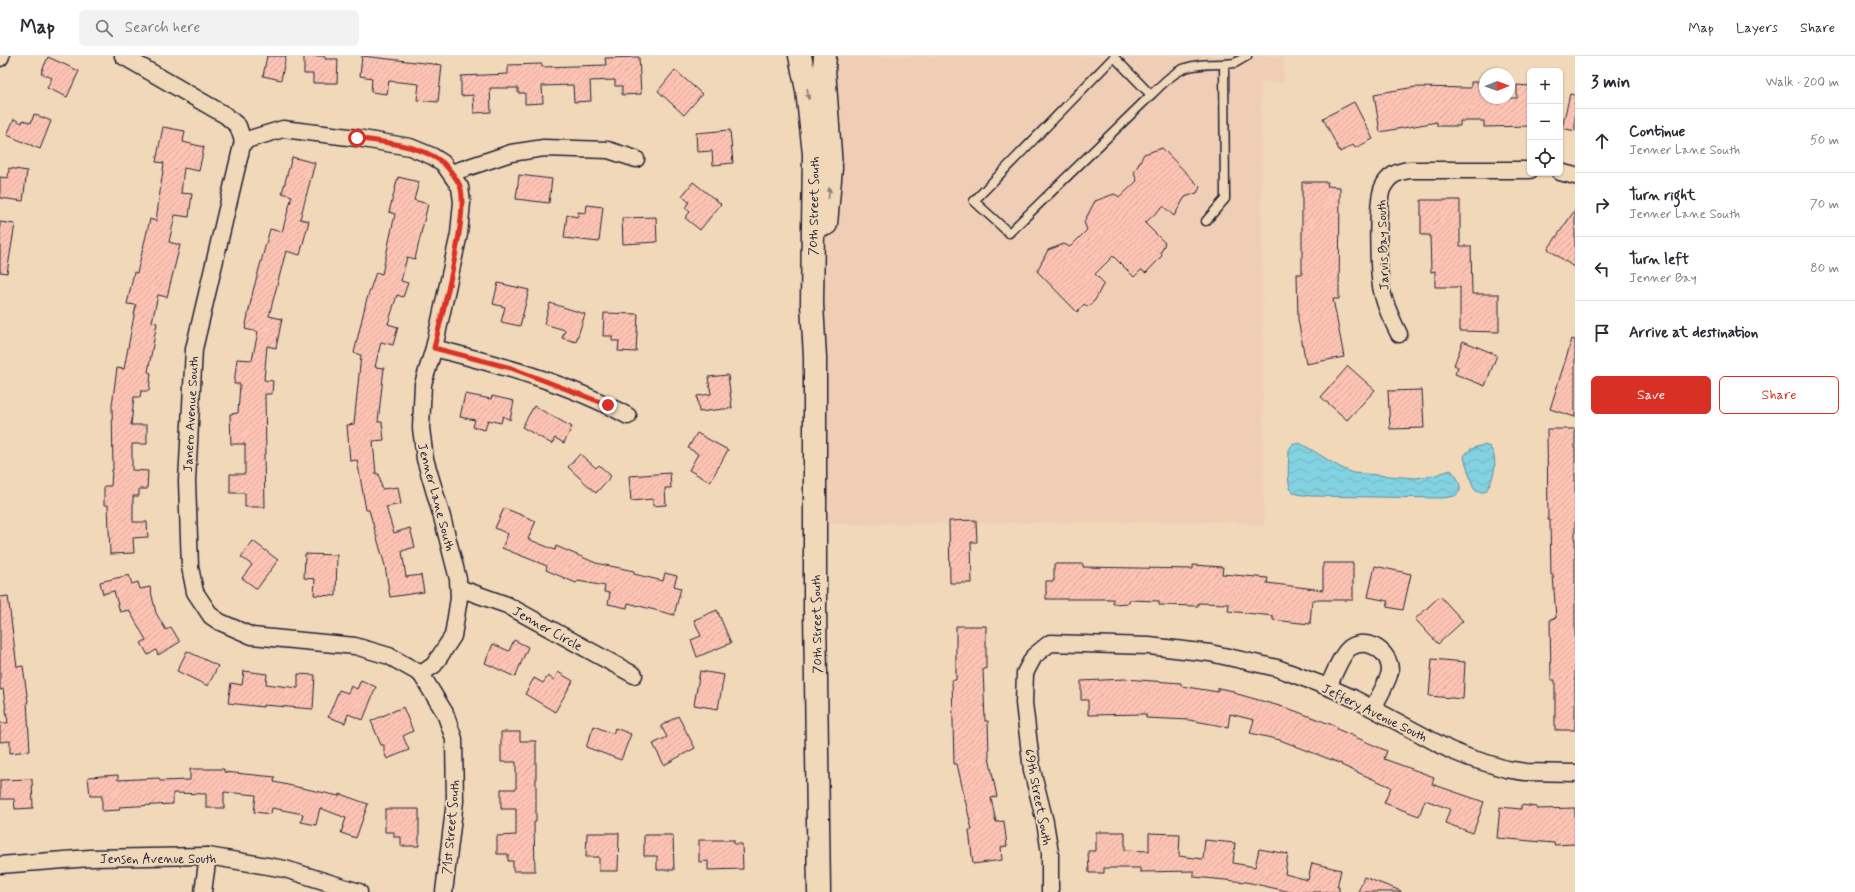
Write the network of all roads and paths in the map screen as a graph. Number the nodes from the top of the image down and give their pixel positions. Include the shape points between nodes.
1 (123, 56) edge
2 (800, 56) edge
3 (825, 56) edge
4 (1247, 56) edge
5 (1224, 64) junction
6 (1151, 95) junction
7 (243, 141) junction
8 (636, 159) dead end
9 (1527, 170) edge
10 (451, 173) junction
11 (1563, 173) edge
12 (1575, 176) edge
13 (1206, 221) dead end
14 (1399, 334) dead end
15 (434, 348) junction
16 (815, 357) junction
17 (628, 416) dead end
18 (459, 588) junction
19 (1034, 656) joint
20 (421, 674) junction
21 (634, 675) dead end
22 (1328, 687) junction
23 (1373, 708) junction
24 (1575, 773) edge
25 (208, 856) junction
26 (0, 865) edge
27 (203, 892) edge
28 (359, 892) edge
29 (444, 892) edge
30 (819, 892) edge
31 (1050, 892) edge

1 - 7 street via 225,115 238,126
2 -> 16 main road, 70th Street South via 807,90 814,154 812,304
16 -> 3 main road, 70th Street South via 831,168
4 - 5 lane
5 - 6 lane via 1185,67 1172,74
5 - 13 lane via 1225,199
6 - 6 lane via 1009,233 974,201 1114,57
7 - 10 street, Jenner Lane South via 283,129 357,138 410,147 432,156 443,163
7 - 20 street, Janero Avenue South via 194,349 187,481 190,567 195,592 211,616 252,636 355,646 388,656
8 - 10 street via 608,150 544,148 511,153
9 - 14 street, Jarvis Bay South via 1410,170 1395,174 1386,181 1379,205 1380,278 1386,304
10 - 15 street, Jenner Lane South via 460,187 462,202 459,234
11 - 12 street
15 - 17 street via 511,368 608,405
15 - 18 street, Jenner Lane South via 423,384 421,428 425,459
16 - 30 main road, 70th Street South
18 - 20 street, Jenner Lane South via 453,636 434,665
18 - 21 street, Jenner Circle via 506,606
19 - 22 street, Jeffery Avenue South via 1050,643 1149,646 1210,653 1277,668
19 - 31 street, 69th Street South via 1025,673 1024,703 1032,770 1050,853
20 - 29 street, 71st Street South via 445,713 454,739 455,801
22 - 23 street, Jeffery Avenue South
22 - 23 street via 1350,647 1362,644 1377,647 1387,656 1390,672
23 - 24 street, Jeffery Avenue South via 1450,750 1482,762 1524,772
25 - 26 street, Jensen Avenue South via 90,858
25 - 27 street
25 - 28 street, Jensen Avenue South via 285,869

